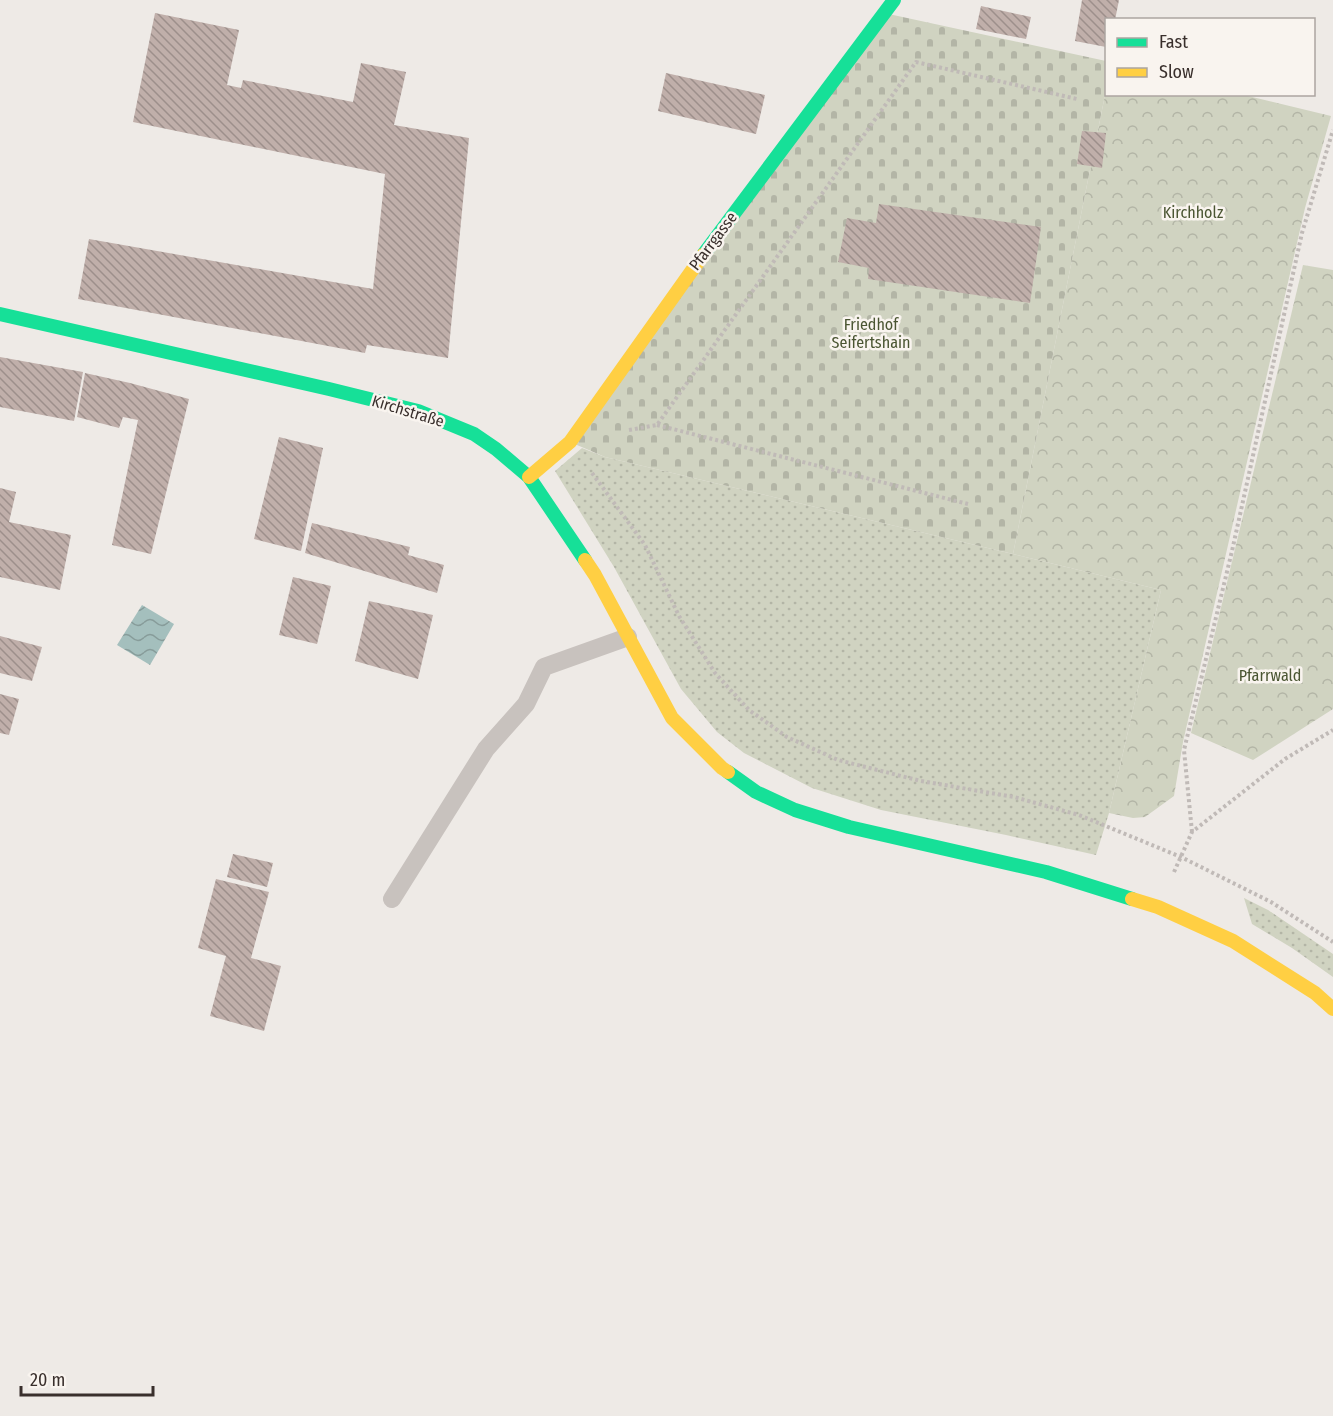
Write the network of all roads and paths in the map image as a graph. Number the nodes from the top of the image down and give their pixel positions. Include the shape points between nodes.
1 (894, 0) edge
2 (1077, 99) dead end
3 (1333, 130) edge
4 (0, 314) edge
5 (657, 425) junction
6 (624, 431) dead end
7 (570, 442) junction
8 (529, 477) junction
9 (969, 504) dead end
10 (627, 637) junction
11 (1333, 730) edge
12 (392, 899) dead end
13 (1333, 942) edge
14 (1333, 1009) edge

1 - 7 street, Pfarrgasse via 690,272
2 - 5 path via 916,62
3 - 11 path via 1302,233 1184,750 1192,832 1285,759
4 - 8 street, Kirchstraße via 418,411 474,434
5 - 6 path
5 - 9 path
7 - 8 street, Pfarrgasse
7 - 13 path via 645,545 679,616 715,673 749,710 787,738 838,760 921,781 1014,797 1079,815 1181,857 1271,902
8 - 10 street, Kirchstraße via 595,575
10 - 12 lane via 544,667 526,704 486,748
10 - 14 street, Kirchstraße via 672,718 722,768 756,792 795,810 849,827 1047,872 1158,907 1233,941 1315,993

